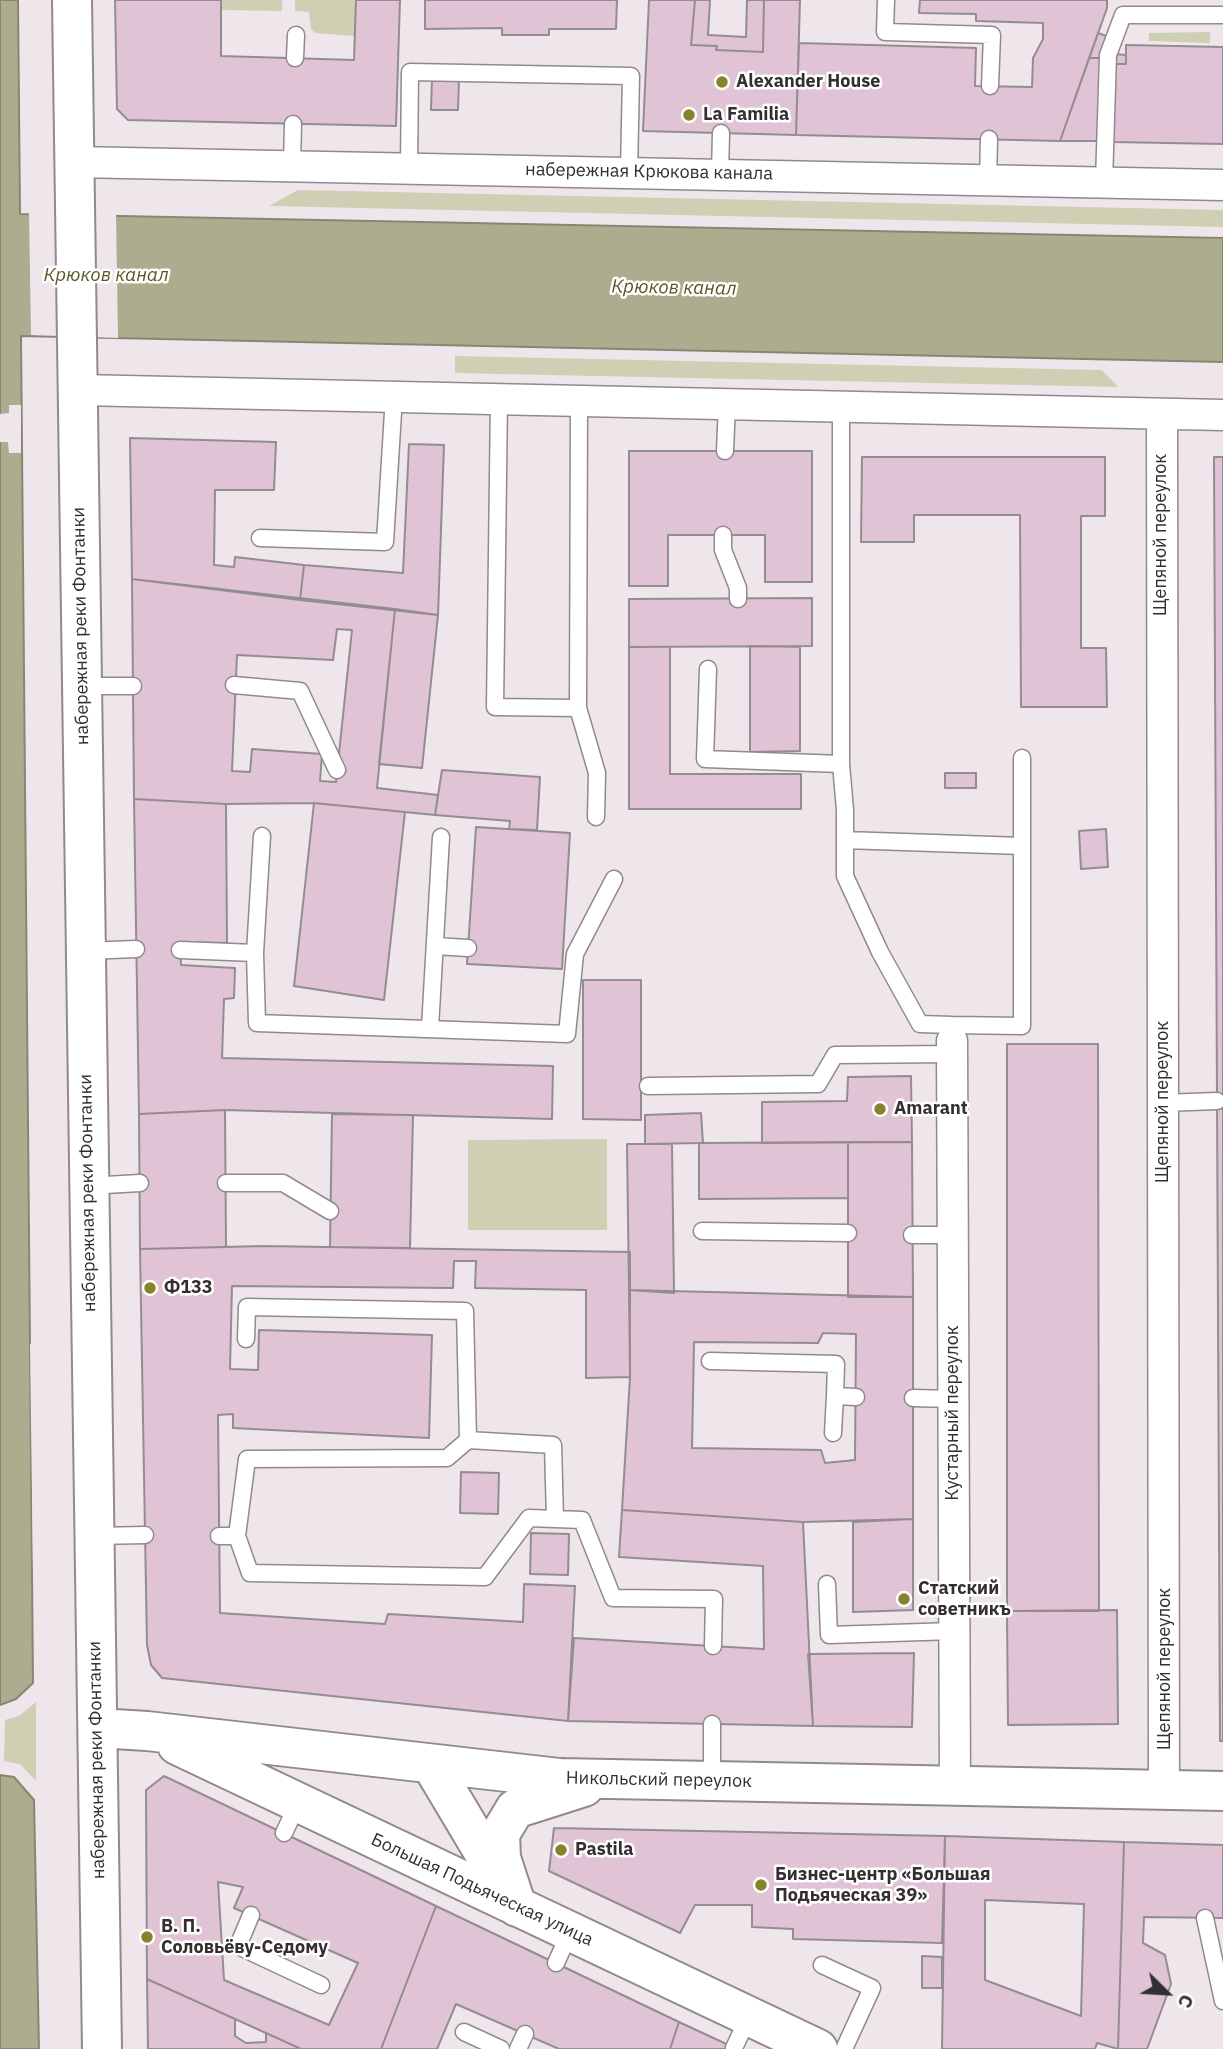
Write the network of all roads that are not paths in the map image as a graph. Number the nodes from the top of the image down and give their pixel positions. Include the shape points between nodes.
1 (72, 0) edge
2 (886, 0) edge
3 (1223, 15) edge
4 (296, 35) dead end
5 (295, 58) dead end
6 (990, 86) dead end
7 (293, 124) dead end
8 (721, 133) dead end
9 (989, 139) dead end
10 (75, 162) junction
11 (292, 164) junction
12 (409, 167) junction
13 (629, 172) junction
14 (720, 174) junction
15 (988, 180) junction
16 (1104, 182) junction
17 (1223, 185) edge
18 (79, 390) junction
19 (394, 396) junction
20 (499, 399) junction
21 (579, 401) junction
22 (727, 404) junction
23 (841, 406) junction
24 (1162, 414) junction
25 (1223, 415) edge
26 (725, 451) dead end
27 (723, 535) dead end
28 (260, 538) dead end
29 (738, 598) dead end
30 (708, 669) dead end
31 (234, 685) dead end
32 (133, 686) dead end
33 (81, 687) junction
34 (578, 708) junction
35 (1022, 758) dead end
36 (841, 764) junction
37 (337, 770) dead end
38 (596, 817) dead end
39 (261, 836) dead end
40 (441, 836) dead end
41 (845, 840) junction
42 (1022, 846) junction
43 (614, 879) dead end
44 (435, 946) junction
45 (468, 948) dead end
46 (136, 949) dead end
47 (180, 950) dead end
48 (85, 951) junction
49 (255, 953) junction
50 (430, 1028) junction
51 (952, 1040) junction
52 (648, 1086) dead end
53 (1217, 1101) dead end
54 (1163, 1103) junction
55 (140, 1183) dead end
56 (226, 1183) dead end
57 (88, 1186) junction
58 (330, 1211) dead end
59 (702, 1231) dead end
60 (848, 1233) dead end
61 (912, 1235) dead end
62 (953, 1235) junction
63 (246, 1339) dead end
64 (710, 1361) dead end
65 (835, 1396) junction
66 (856, 1397) dead end
67 (913, 1398) dead end
68 (953, 1399) junction
69 (833, 1433) dead end
70 (468, 1440) junction
71 (555, 1519) junction
72 (145, 1535) dead end
73 (93, 1536) junction
74 (219, 1536) dead end
75 (237, 1536) junction
76 (827, 1584) dead end
77 (954, 1632) junction
78 (713, 1646) dead end
79 (712, 1724) dead end
80 (97, 1728) junction
81 (147, 1731) junction
82 (309, 1751) junction
83 (431, 1764) junction
84 (609, 1779) junction
85 (712, 1781) junction
86 (955, 1786) junction
87 (1164, 1790) junction
88 (1223, 1791) edge
89 (514, 1809) junction
90 (290, 1811) junction
91 (469, 1829) junction
92 (407, 1854) junction
93 (517, 1906) junction
94 (251, 1916) dead end
95 (1205, 1918) dead end
96 (822, 1965) dead end
97 (321, 1985) dead end
98 (1223, 2001) edge
99 (464, 2032) dead end
100 (742, 2032) edge
101 (102, 2049) edge
102 (501, 2049) edge
103 (818, 2049) edge
104 (844, 2049) edge

1 - 10 street
2 - 6 lane via 885,32 992,35
3 - 16 lane via 1123,15 1108,55
4 - 5 lane
7 - 11 lane
8 - 14 lane
9 - 15 lane
10 - 11 street, набережная Крюкова канала
10 - 18 street, набережная реки Фонтанки
11 - 12 street, набережная Крюкова канала
12 - 13 street, набережная Крюкова канала
12 - 13 lane via 411,72 618,75 631,76
13 - 14 street, набережная Крюкова канала
14 - 15 street, набережная Крюкова канала
15 - 16 street, набережная Крюкова канала
16 - 17 street, набережная Крюкова канала
18 - 19 street
18 - 33 street, набережная реки Фонтанки
19 - 20 street
19 - 28 lane via 385,542
20 - 21 street
20 - 34 lane via 495,707
21 - 22 street
21 - 34 lane
22 - 23 street
22 - 26 lane
23 - 24 street
23 - 36 lane
24 - 25 street
24 - 54 street, Щепяной переулок
27 - 29 lane
30 - 36 lane via 705,759
31 - 37 lane via 300,691
32 - 33 lane
33 - 48 street, набережная реки Фонтанки
34 - 38 lane via 597,773
35 - 42 lane
36 - 41 lane
39 - 49 lane
40 - 44 lane
41 - 42 lane
41 - 51 lane via 845,876 880,952 920,1024
42 - 51 lane via 1022,1026
43 - 50 lane via 569,953 567,1034
44 - 45 lane
44 - 50 lane
46 - 48 lane
47 - 49 lane
48 - 57 street, набережная реки Фонтанки
49 - 50 lane via 257,1023
51 - 52 lane via 835,1055 818,1084
51 - 62 street, Кустарный переулок
53 - 54 lane
54 - 87 street, Щепяной переулок
55 - 57 lane
56 - 58 lane via 283,1184
57 - 73 street, набережная реки Фонтанки
59 - 60 lane
61 - 62 lane
62 - 68 street, Кустарный переулок
63 - 70 lane via 247,1307 465,1311
64 - 65 lane via 836,1364
65 - 66 lane
65 - 69 lane
67 - 68 lane
68 - 77 street, Кустарный переулок
70 - 71 lane via 553,1445
70 - 75 lane via 447,1458 247,1460
71 - 75 lane via 529,1518 485,1577 250,1573
71 - 78 lane via 582,1520 613,1598 714,1599
72 - 73 lane
73 - 80 street, набережная реки Фонтанки
74 - 75 lane
76 - 77 lane via 829,1635
77 - 86 street, Кустарный переулок
79 - 85 lane
80 - 81 street, Никольский переулок
80 - 101 street, набережная реки Фонтанки
81 - 82 street, Никольский переулок
81 - 90 street, Большая Подьяческая улица
82 - 83 street, Никольский переулок
82 - 90 street via 294,1759 285,1776
83 - 84 street, Никольский переулок
83 - 91 street
84 - 85 street, Никольский переулок
84 - 89 street
85 - 86 street, Никольский переулок
86 - 87 street, Никольский переулок
87 - 88 street, Никольский переулок
89 - 91 street
89 - 93 street via 500,1835 501,1858
90 - 92 street, Большая Подьяческая улица
91 - 92 street
91 - 93 street
92 - 93 street, Большая Подьяческая улица
93 - 100 street, Большая Подьяческая улица via 563,1947
94 - 97 lane via 238,1946
95 - 98 lane
96 - 104 lane via 872,1988
99 - 102 lane
100 - 103 street, Большая Подьяческая улица

